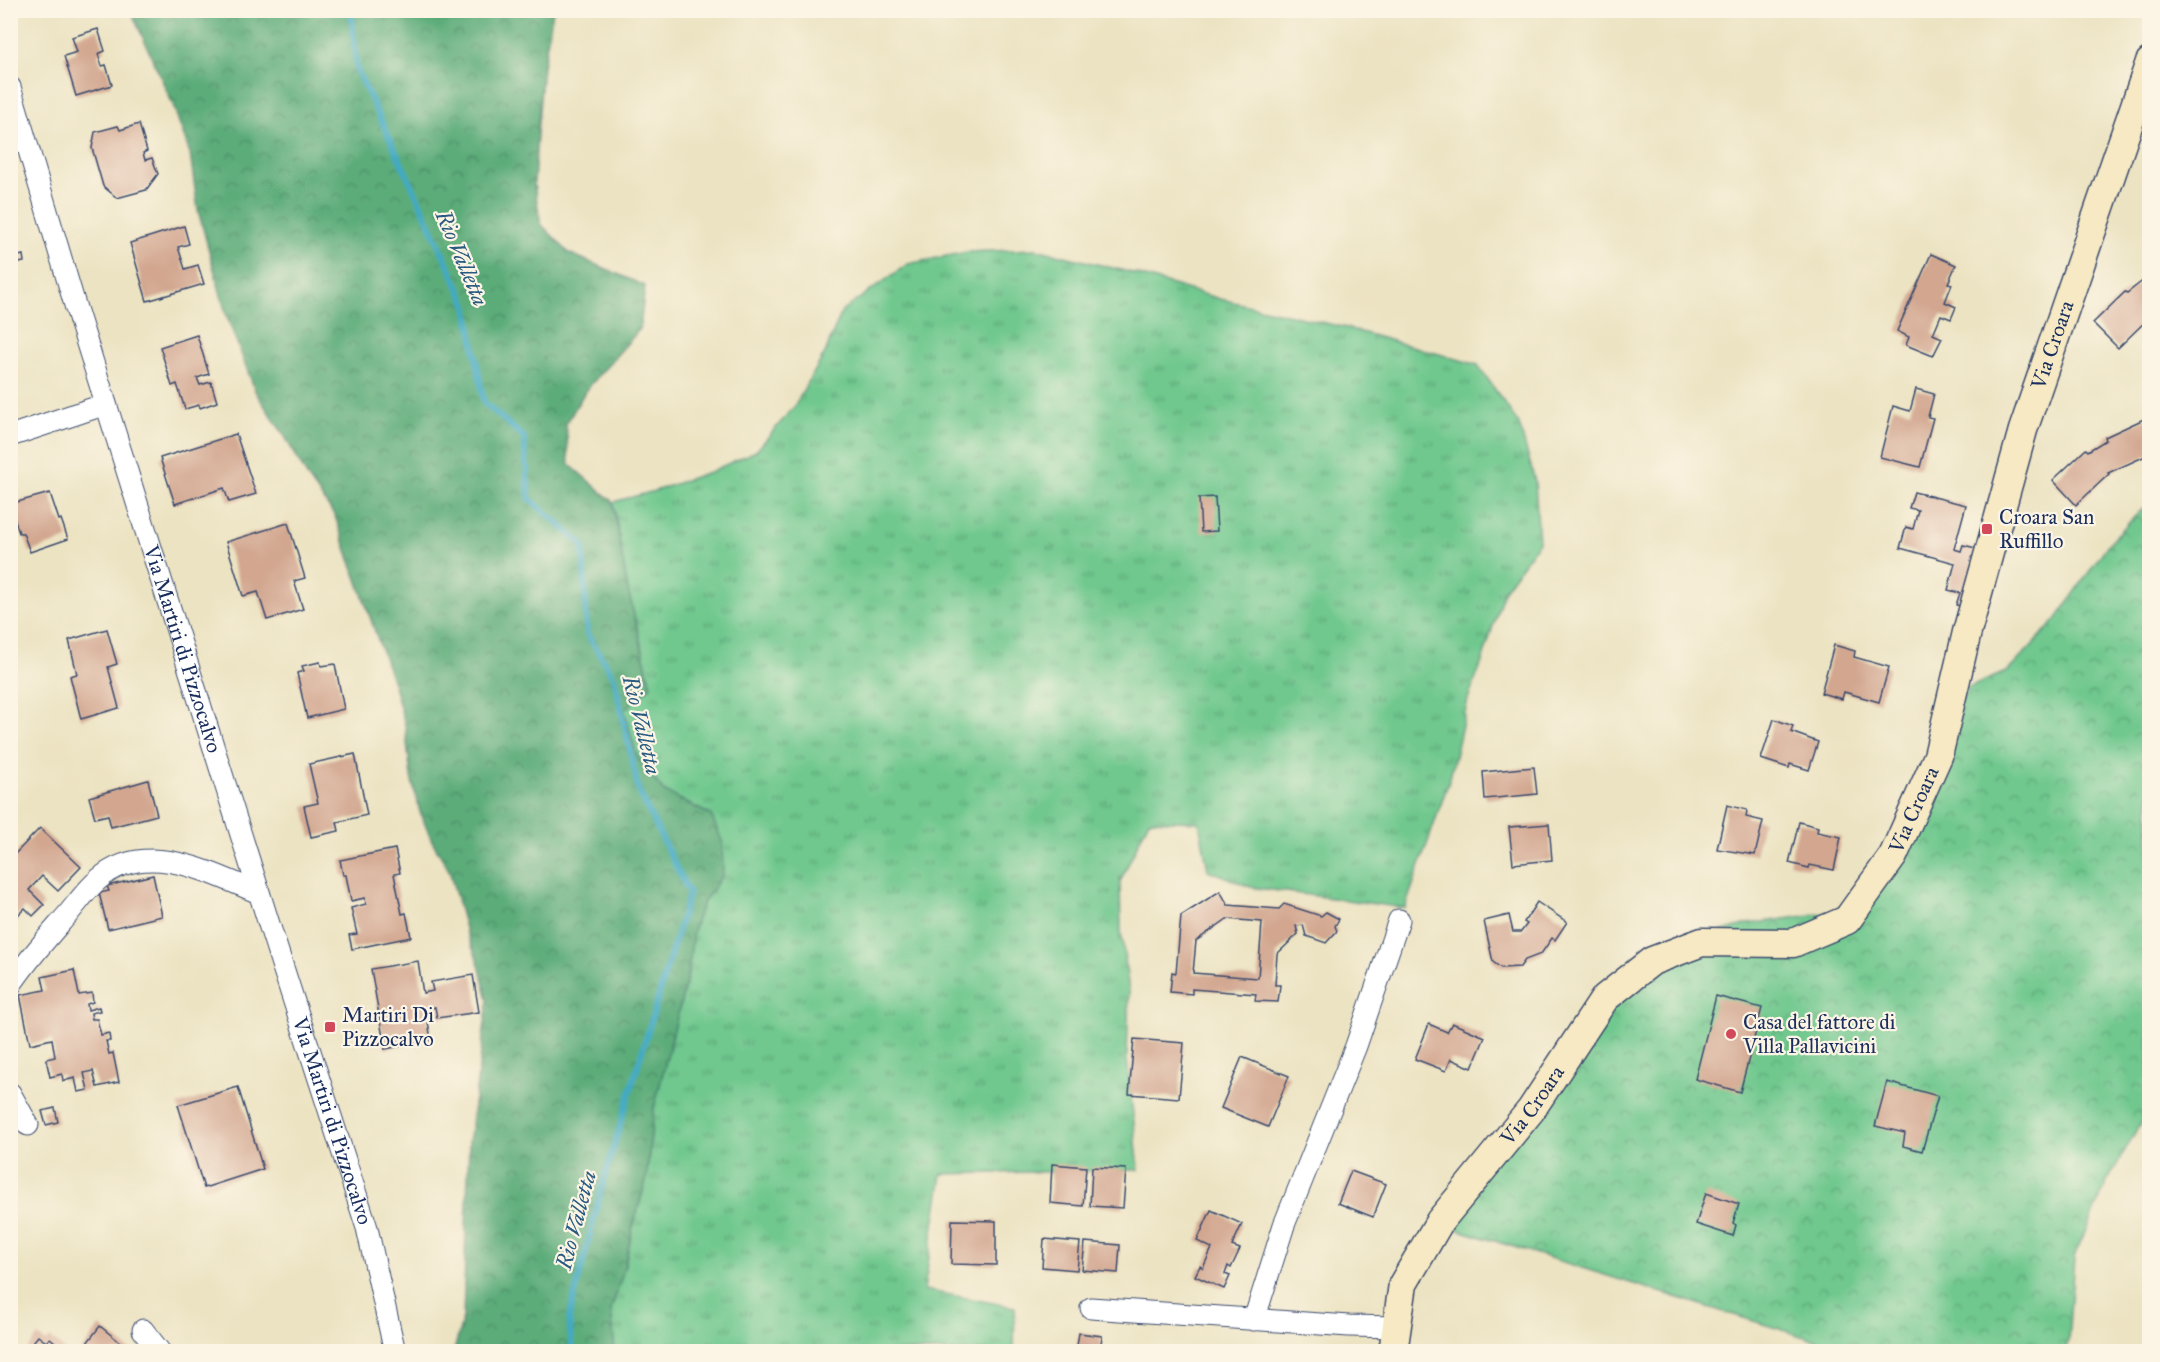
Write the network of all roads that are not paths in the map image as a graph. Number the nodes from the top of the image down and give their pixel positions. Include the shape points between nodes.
1 (2150, 62) edge
2 (10, 87) edge
3 (106, 404) junction
4 (10, 436) edge
5 (259, 893) junction
6 (1399, 920) dead end
7 (10, 986) edge
8 (10, 1093) edge
9 (28, 1125) dead end
10 (1091, 1308) dead end
11 (1254, 1320) junction
12 (143, 1330) dead end
13 (1395, 1339) edge
14 (160, 1352) edge
15 (394, 1352) edge

1 - 13 street, Via Croara via 2023,430 1967,632 1938,756 1893,856 1847,920 1792,943 1702,942 1652,961 1605,998 1531,1110 1440,1221 1403,1284
2 - 3 street, Via Martiri di Pizzocalvo
3 - 4 street
3 - 5 street, Via Martiri di Pizzocalvo
5 - 7 street via 168,860 144,859 120,865 99,879
5 - 15 street, Via Martiri di Pizzocalvo via 367,1228
6 - 11 street via 1356,1046 1284,1225
8 - 9 street
10 - 11 street, Via Croara
11 - 13 street, Via Croara
12 - 14 street

